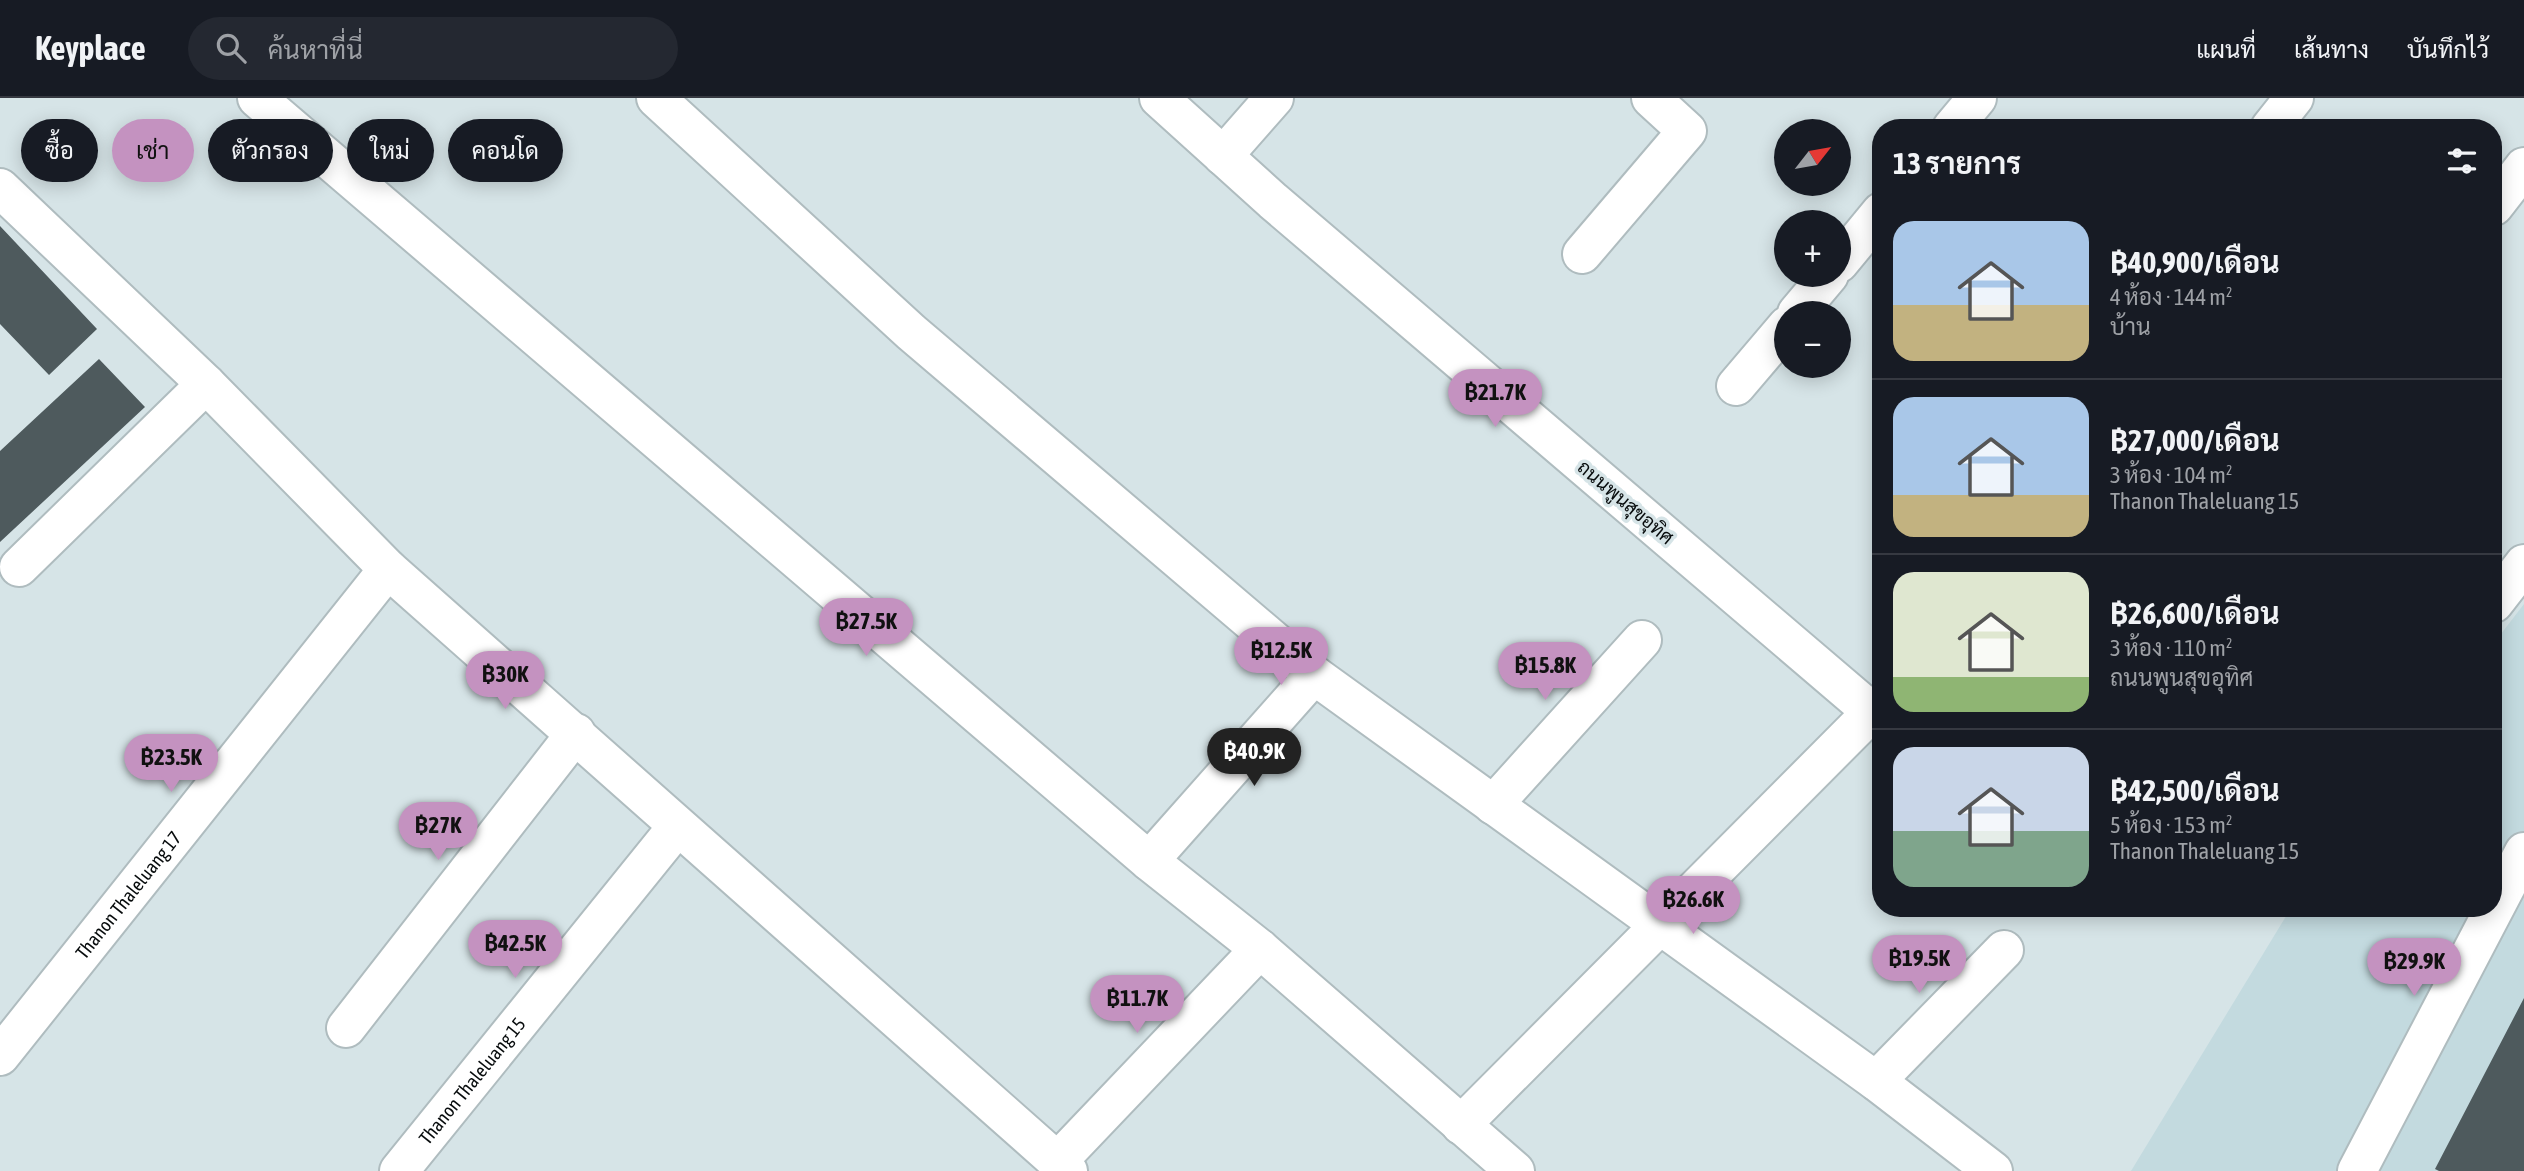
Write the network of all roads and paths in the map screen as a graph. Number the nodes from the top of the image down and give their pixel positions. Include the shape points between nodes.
1 (257, 98) edge
2 (656, 98) edge
3 (1159, 98) edge
4 (1274, 98) edge
5 (1651, 98) edge
6 (1977, 98) edge
7 (2294, 98) edge
8 (1960, 119) edge
9 (2277, 119) edge
10 (1223, 156) junction
11 (2524, 167) edge
12 (0, 188) edge
13 (2502, 196) edge
14 (1872, 223) edge
15 (1851, 248) edge
16 (1582, 254) dead end
17 (1819, 287) edge
18 (1807, 301) edge
19 (1774, 341) edge
20 (206, 384) junction
21 (1736, 386) dead end
22 (2524, 564) edge
23 (19, 567) dead end
24 (388, 569) junction
25 (2502, 593) edge
26 (1642, 640) dead end
27 (1314, 675) junction
28 (1872, 703) edge
29 (1872, 712) edge
30 (576, 733) junction
31 (1493, 805) junction
32 (677, 827) junction
33 (2524, 852) edge
34 (1149, 861) junction
35 (2502, 894) edge
36 (2490, 917) edge
37 (1660, 927) junction
38 (1260, 949) junction
39 (2004, 950) dead end
40 (346, 1028) dead end
41 (0, 1056) edge
42 (1876, 1081) junction
43 (1461, 1125) junction
44 (1063, 1166) edge
45 (400, 1171) edge
46 (1515, 1171) edge
47 (1993, 1171) edge
48 (2357, 1171) edge

1 - 34 street
2 - 27 street via 911,332
3 - 10 street, ถนนพูนสุขอุทิศ
4 - 10 street
5 - 16 street via 1686,131
6 - 8 street
7 - 9 street
10 - 28 street, ถนนพูนสุขอุทิศ
11 - 13 street
12 - 20 street
14 - 15 street
17 - 18 street
19 - 21 street
20 - 23 street
20 - 24 street
22 - 25 street
24 - 30 street
24 - 41 street, Thanon Thaleluang 17
26 - 31 street
27 - 31 street
27 - 34 street
29 - 37 street
30 - 32 street
30 - 40 street
31 - 37 street
32 - 44 street
32 - 45 street, Thanon Thaleluang 15
33 - 35 street
34 - 38 street
36 - 48 street
37 - 42 street
37 - 43 street
38 - 43 street
38 - 44 street
39 - 42 street
42 - 47 street
43 - 46 street

